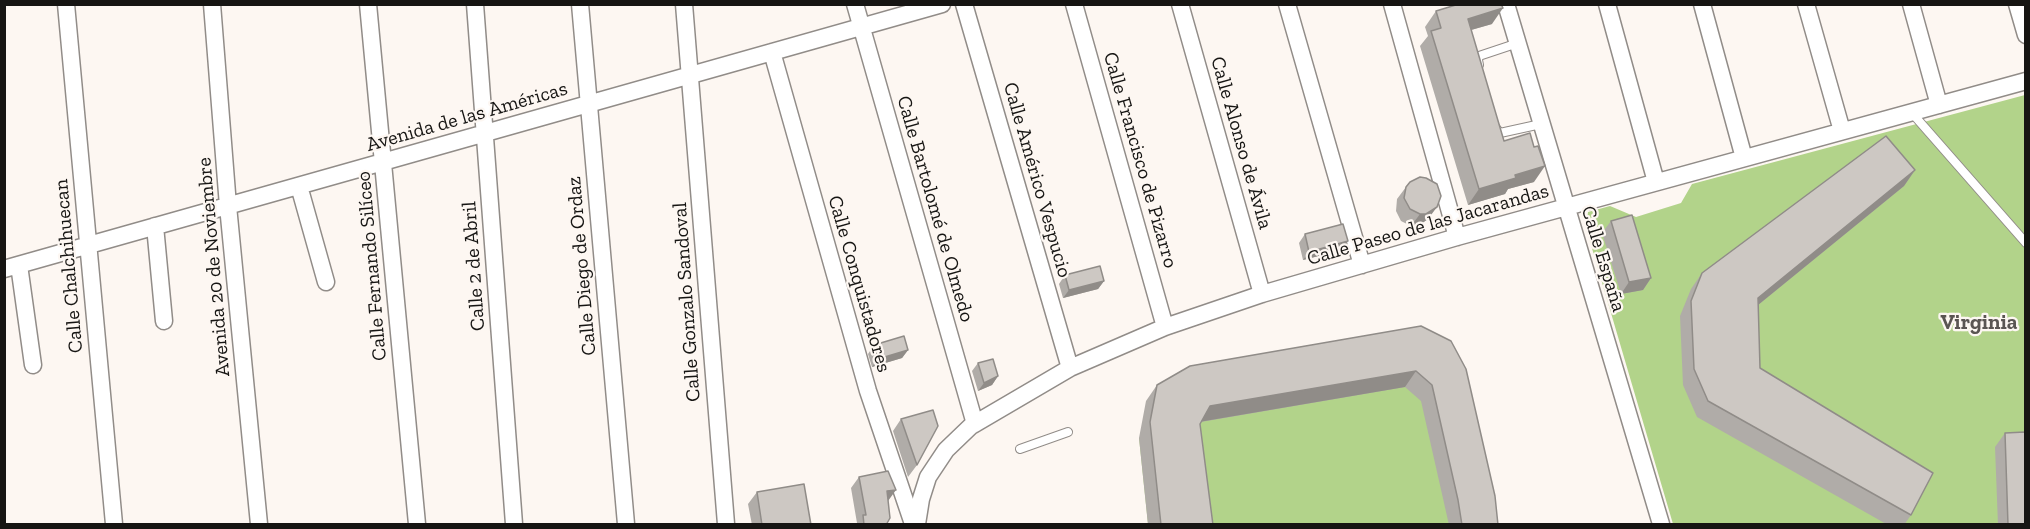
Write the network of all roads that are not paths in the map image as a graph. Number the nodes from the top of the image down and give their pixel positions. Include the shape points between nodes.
1 (66, 4) edge
2 (212, 4) edge
3 (368, 4) edge
4 (475, 4) edge
5 (580, 4) edge
6 (684, 4) edge
7 (855, 4) edge
8 (942, 4) edge
9 (964, 4) edge
10 (1074, 4) edge
11 (1179, 4) edge
12 (1287, 4) edge
13 (1392, 4) edge
14 (1506, 4) edge
15 (1607, 4) edge
16 (1702, 4) edge
17 (1806, 4) edge
18 (1911, 4) edge
19 (2016, 4) edge
20 (862, 27) junction
21 (2025, 35) edge
22 (1518, 43) junction
23 (772, 52) junction
24 (1481, 74) edge
25 (690, 75) junction
26 (2025, 81) edge
27 (588, 104) junction
28 (1939, 105) junction
29 (1912, 113) junction
30 (1493, 118) edge
31 (1541, 124) junction
32 (1842, 131) junction
33 (486, 133) junction
34 (1744, 158) junction
35 (383, 163) junction
36 (1656, 182) junction
37 (299, 186) junction
38 (228, 206) junction
39 (1567, 209) junction
40 (155, 226) junction
41 (1457, 237) junction
42 (2025, 243) edge
43 (88, 245) junction
44 (1362, 265) junction
45 (12, 267) edge
46 (326, 282) dead end
47 (1262, 294) junction
48 (165, 321) dead end
49 (1165, 327) junction
50 (33, 365) dead end
51 (1070, 368) junction
52 (975, 424) junction
53 (1068, 432) dead end
54 (1020, 449) dead end
55 (114, 525) edge
56 (259, 525) edge
57 (417, 525) edge
58 (514, 525) edge
59 (626, 525) edge
60 (726, 525) edge
61 (915, 525) edge
62 (1661, 525) edge

1 - 43 street, Calle Chalchihuecan
2 - 38 street, Avenida 20 de Noviembre
3 - 35 street, Calle Fernando Silíceo
4 - 33 street, Calle 2 de Abril
5 - 27 street, Calle Diego de Ordaz
6 - 25 street, Calle Gonzalo Sandoval
7 - 20 street, Calle Bartolomé de Olmedo
8 - 20 street, Avenida de las Américas
9 - 51 street, Calle Américo Vespucio
10 - 49 street, Calle Francisco de Pizarro
11 - 47 street, Calle Alonso de Ávila
12 - 44 street
13 - 41 street
14 - 22 street, Calle España
15 - 36 street
16 - 34 street
17 - 32 street
18 - 28 street
19 - 21 street
20 - 23 street, Avenida de las Américas
20 - 52 street, Calle Bartolomé de Olmedo
22 - 24 lane via 1479,56
22 - 31 street, Calle España
23 - 25 street, Avenida de las Américas
23 - 61 street, Calle Conquistadores via 865,381
25 - 27 street, Avenida de las Américas
25 - 60 street, Calle Gonzalo Sandoval
26 - 28 street, Calle Paseo de las Jacarandas
27 - 33 street, Avenida de las Américas
27 - 59 street, Calle Diego de Ordaz
28 - 29 street, Calle Paseo de las Jacarandas
29 - 32 street, Calle Paseo de las Jacarandas
29 - 42 lane
30 - 31 lane via 1500,133
31 - 39 street, Calle España
32 - 34 street, Calle Paseo de las Jacarandas
33 - 35 street, Avenida de las Américas
33 - 58 street, Calle 2 de Abril
34 - 36 street, Calle Paseo de las Jacarandas
35 - 37 street, Avenida de las Américas
35 - 57 street, Calle Fernando Silíceo
36 - 39 street, Calle Paseo de las Jacarandas
37 - 38 street, Avenida de las Américas
37 - 46 street
38 - 40 street, Avenida de las Américas
38 - 56 street, Avenida 20 de Noviembre
39 - 41 street, Calle Paseo de las Jacarandas
39 - 62 street, Calle España
40 - 43 street, Avenida de las Américas
40 - 48 street
41 - 44 street, Calle Paseo de las Jacarandas
43 - 45 street, Avenida de las Américas
43 - 55 street, Calle Chalchihuecan
44 - 47 street, Calle Paseo de las Jacarandas
45 - 50 street
47 - 49 street, Calle Paseo de las Jacarandas
49 - 51 street, Calle Paseo de las Jacarandas
51 - 52 street, Calle Paseo de las Jacarandas
52 - 61 street, Calle Paseo de las Jacarandas via 946,450 928,477
53 - 54 lane

